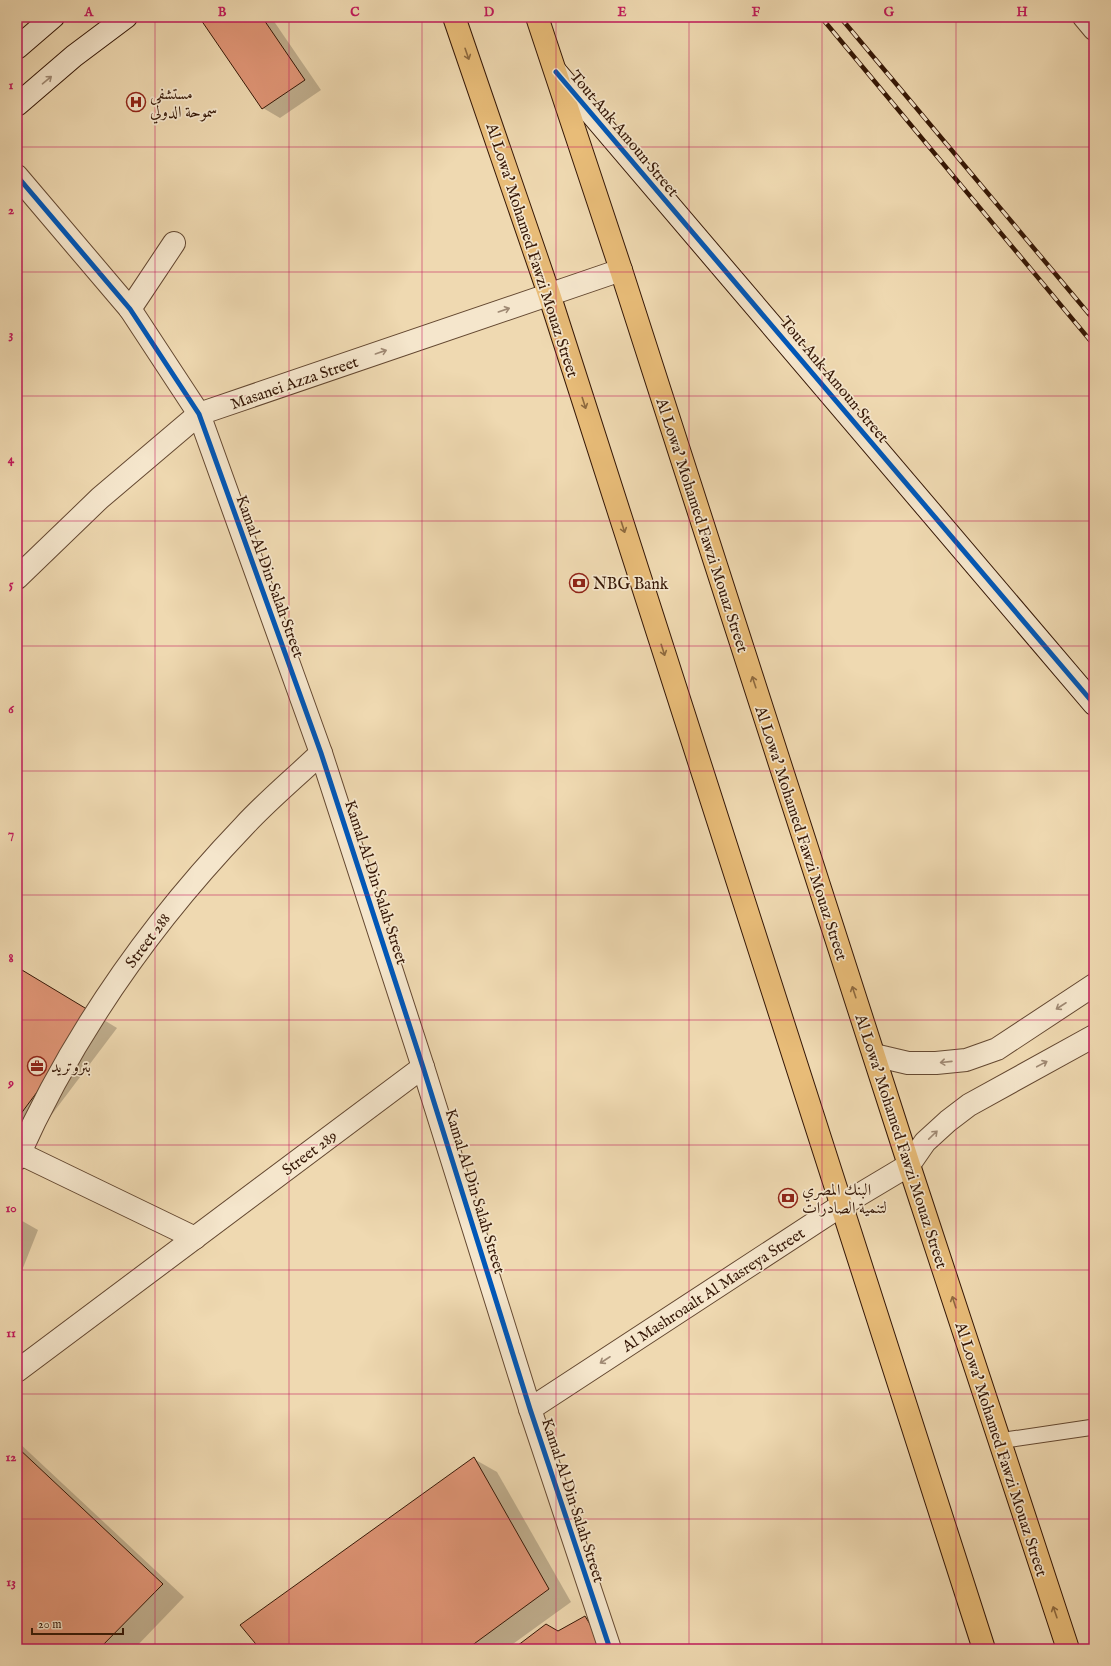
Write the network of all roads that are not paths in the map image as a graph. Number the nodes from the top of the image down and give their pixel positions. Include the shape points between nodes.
1 (53, 17) edge
2 (126, 17) edge
3 (454, 17) edge
4 (537, 17) edge
5 (1084, 17) edge
6 (1094, 29) edge
7 (17, 48) edge
8 (556, 72) junction
9 (17, 105) edge
10 (17, 176) edge
11 (174, 243) dead end
12 (621, 270) junction
13 (549, 294) junction
14 (130, 309) junction
15 (199, 414) junction
16 (17, 578) edge
17 (1094, 704) edge
18 (321, 753) junction
19 (1094, 985) edge
20 (1094, 1036) edge
21 (874, 1055) junction
22 (424, 1067) junction
23 (18, 1155) edge
24 (909, 1165) junction
25 (842, 1205) junction
26 (195, 1238) junction
27 (17, 1371) edge
28 (530, 1409) junction
29 (1094, 1427) edge
30 (999, 1441) junction
31 (610, 1649) edge
32 (984, 1649) edge
33 (1068, 1649) edge

1 - 7 street
9 -> 2 street via 74,56
3 -> 13 main road, Al Lowa' Mohamed Fawzi Mouaz Street
4 - 8 main road, Al Lowa' Mohamed Fawzi Mouaz Street
5 - 6 street
8 - 12 main road, Al Lowa' Mohamed Fawzi Mouaz Street
8 - 17 street, Tout Ank Amoun Street
10 - 14 street, Kamal Al Din Salah Street
11 - 14 street
12 - 13 street, Masanei Azza Street
21 -> 12 main road, Al Lowa' Mohamed Fawzi Mouaz Street
15 -> 13 street, Masanei Azza Street
13 -> 25 main road, Al Lowa' Mohamed Fawzi Mouaz Street
14 - 15 street, Kamal Al Din Salah Street
15 - 16 street, Masanei Azza Street via 100,498
15 - 18 street, Kamal Al Din Salah Street
18 - 22 street, Kamal Al Din Salah Street
18 - 23 street, Street 288 via 244,825 174,904 111,989 56,1079
19 -> 21 street via 997,1048 966,1060 908,1063
24 -> 20 street, Al Mashroaalt Al Masreya Street via 925,1142 969,1105
21 - 24 main road, Al Lowa' Mohamed Fawzi Mouaz Street
22 - 26 street, Street 289
22 - 28 street, Kamal Al Din Salah Street
23 - 26 street
24 - 25 street, Al Mashroaalt Al Masreya Street
30 -> 24 main road, Al Lowa' Mohamed Fawzi Mouaz Street
25 -> 28 street, Al Mashroaalt Al Masreya Street
25 - 32 main road, Al Lowa' Mohamed Fawzi Mouaz Street
26 - 27 street, Street 289
28 - 31 street, Kamal Al Din Salah Street
29 - 30 lane
33 -> 30 main road, Al Lowa' Mohamed Fawzi Mouaz Street

